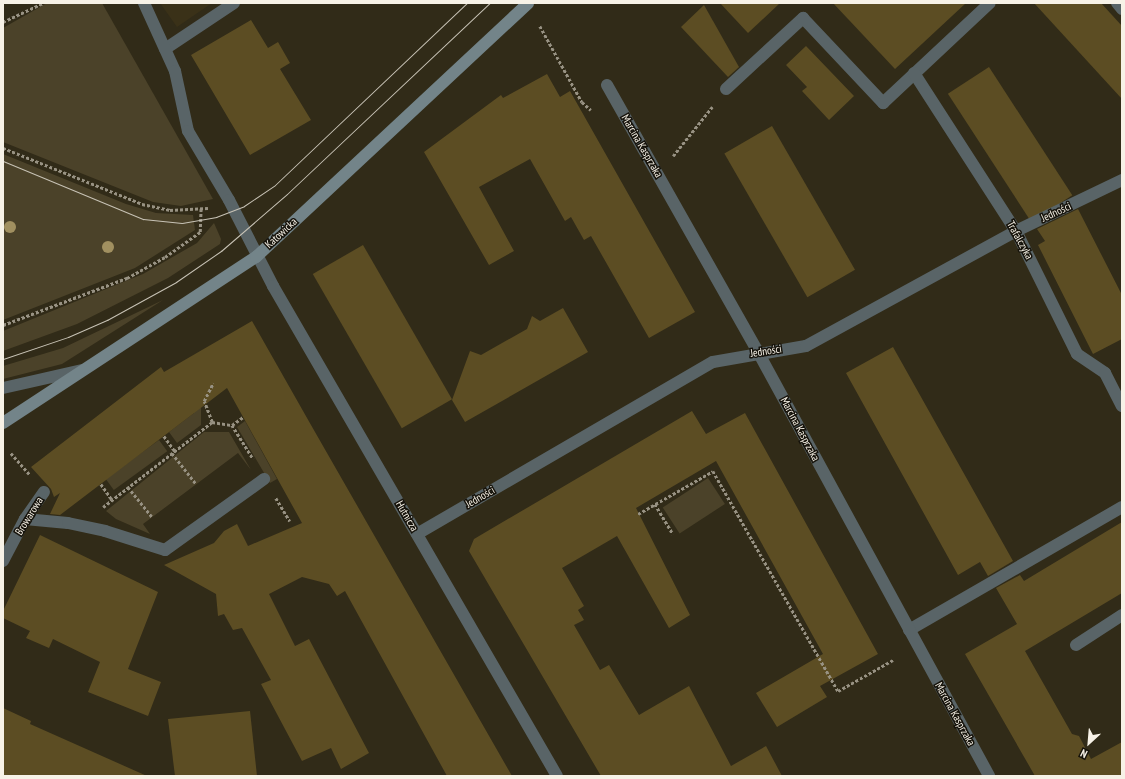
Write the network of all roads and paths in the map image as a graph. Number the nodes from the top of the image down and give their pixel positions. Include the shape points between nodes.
1 (43, 3) edge
2 (144, 3) edge
3 (234, 3) edge
4 (528, 3) edge
5 (990, 3) edge
6 (1116, 3) edge
7 (1122, 9) edge
8 (3, 22) edge
9 (540, 26) dead end
10 (165, 49) junction
11 (914, 73) junction
12 (607, 85) dead end
13 (726, 89) joint
14 (591, 110) dead end
15 (3, 148) edge
16 (659, 174) junction
17 (1122, 180) edge
18 (229, 200) junction
19 (201, 209) junction
20 (1016, 231) junction
21 (256, 257) junction
22 (3, 325) edge
23 (758, 352) junction
24 (85, 370) junction
25 (213, 383) dead end
26 (3, 388) edge
27 (1122, 406) edge
28 (243, 417) dead end
29 (212, 422) junction
30 (3, 423) edge
31 (232, 425) junction
32 (164, 436) dead end
33 (175, 451) junction
34 (11, 453) dead end
35 (172, 453) junction
36 (24, 469) dead end
37 (264, 478) junction
38 (101, 484) dead end
39 (196, 484) dead end
40 (128, 487) junction
41 (44, 492) dead end
42 (112, 500) junction
43 (655, 504) junction
44 (1122, 507) edge
45 (638, 514) dead end
46 (152, 517) dead end
47 (25, 519) junction
48 (290, 521) dead end
49 (79, 525) junction
50 (417, 534) junction
51 (673, 534) dead end
52 (3, 561) edge
53 (1122, 615) edge
54 (909, 630) junction
55 (1076, 645) dead end
56 (893, 660) dead end
57 (557, 776) edge
58 (988, 776) edge

1 - 8 path
2 - 10 street, Hutnicza
3 - 10 street
4 - 21 main road, Katowicka
5 - 11 street
6 - 7 street
9 - 14 path via 582,102
10 - 18 street, Hutnicza via 175,71 188,131
11 - 13 street via 883,103 803,18
11 - 20 street, Trafalczyka
12 - 16 street, Marcina Kasprzaka
13 - 16 path
15 - 19 path via 142,204 170,210
16 - 23 street, Marcina Kasprzaka
17 - 20 street, Jedności
18 - 19 path
18 - 21 street, Hutnicza
19 - 22 path via 200,232 165,257 127,278
20 - 23 street, Jedności via 806,346
20 - 27 street, Trafalczyka via 1077,354 1105,373
21 - 24 main road, Katowicka
21 - 50 street, Hutnicza
23 - 50 street, Jedności via 713,362
23 - 54 street, Marcina Kasprzaka
24 - 26 street
24 - 30 main road, Katowicka
25 - 29 path via 204,401
28 - 31 path
29 - 31 path
29 - 33 path
31 - 37 path
32 - 33 path
33 - 35 path
34 - 36 path
35 - 39 path
35 - 40 path
37 - 48 path
37 - 49 street via 165,550
38 - 42 path
40 - 42 path
40 - 46 path
41 - 47 street, Browarowa
42 - 49 path
43 - 45 path
43 - 51 path
43 - 56 path via 713,472 838,691
44 - 54 street
47 - 49 street
47 - 52 street, Browarowa
50 - 57 street, Hutnicza
53 - 55 street
54 - 58 street, Marcina Kasprzaka

